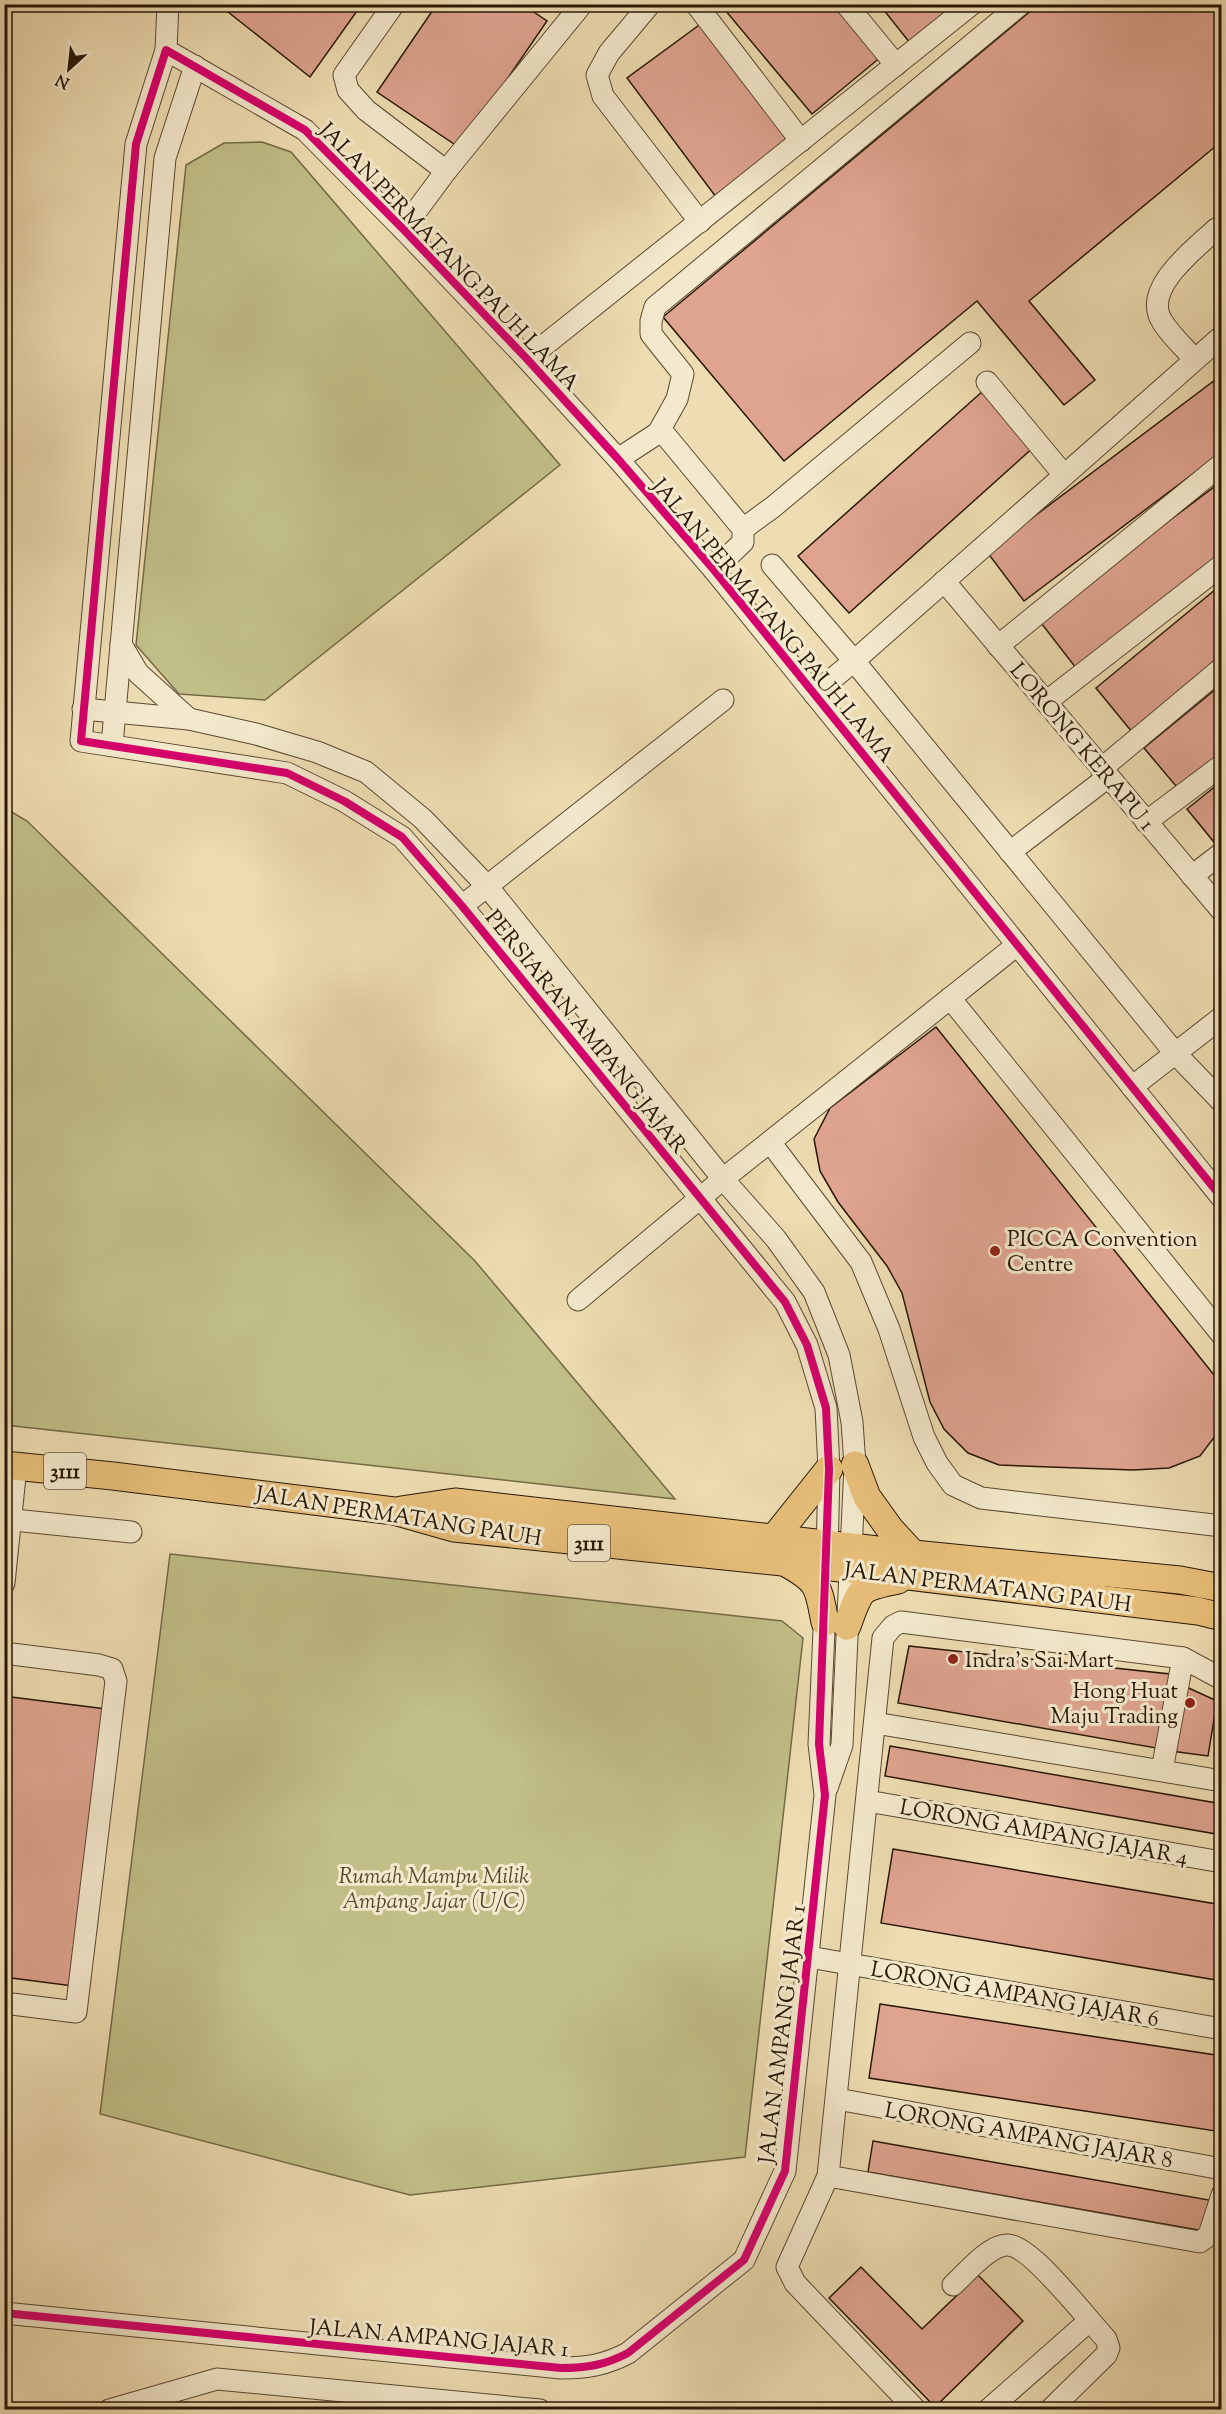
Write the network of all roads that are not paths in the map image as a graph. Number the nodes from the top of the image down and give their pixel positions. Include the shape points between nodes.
1 (168, 4) edge
2 (394, 4) edge
3 (651, 4) edge
4 (696, 4) edge
5 (846, 4) edge
6 (972, 4) edge
7 (1021, 4) edge
8 (572, 8) edge
9 (165, 50) junction
10 (896, 65) junction
11 (195, 66) junction
12 (801, 141) junction
13 (446, 171) junction
14 (700, 222) junction
15 (403, 229) junction
16 (1216, 229) dead end
17 (970, 343) dead end
18 (1219, 344) edge
19 (526, 359) junction
20 (1194, 359) junction
21 (987, 382) dead end
22 (658, 433) junction
23 (618, 459) junction
24 (1221, 464) edge
25 (1064, 475) junction
26 (742, 529) junction
27 (772, 565) dead end
28 (1221, 566) edge
29 (714, 570) junction
30 (944, 581) junction
31 (121, 644) junction
32 (998, 646) junction
33 (854, 661) junction
34 (1221, 668) edge
35 (814, 694) junction
36 (723, 700) dead end
37 (1046, 702) junction
38 (83, 709) junction
39 (115, 712) junction
40 (189, 719) junction
41 (112, 745) junction
42 (1221, 765) edge
43 (1105, 773) junction
44 (1146, 822) junction
45 (1010, 852) junction
46 (1221, 853) edge
47 (1192, 876) junction
48 (487, 886) junction
49 (462, 906) junction
50 (1221, 911) edge
51 (1017, 945) junction
52 (950, 998) junction
53 (1221, 1017) edge
54 (1175, 1053) junction
55 (1132, 1087) junction
56 (1221, 1102) edge
57 (770, 1142) junction
58 (723, 1179) junction
59 (1221, 1195) edge
60 (700, 1198) junction
61 (578, 1300) dead end
62 (1221, 1335) edge
63 (10, 1466) edge
64 (842, 1467) junction
65 (394, 1510) junction
66 (8, 1520) edge
67 (1221, 1526) edge
68 (131, 1532) dead end
69 (774, 1538) junction
70 (838, 1557) junction
71 (787, 1563) junction
72 (914, 1566) junction
73 (4, 1583) edge
74 (1221, 1588) edge
75 (1221, 1617) edge
76 (836, 1624) junction
77 (4, 1653) edge
78 (1182, 1658) junction
79 (1221, 1679) edge
80 (875, 1723) junction
81 (1162, 1770) junction
82 (1221, 1781) edge
83 (867, 1801) junction
84 (1221, 1862) edge
85 (809, 1957) junction
86 (849, 1964) junction
87 (4, 2003) edge
88 (1221, 2029) edge
89 (837, 2099) junction
90 (1221, 2169) edge
91 (828, 2176) junction
92 (1221, 2195) edge
93 (953, 2285) dead end
94 (4, 2313) edge
95 (1089, 2321) junction
96 (413, 2403) edge
97 (110, 2409) edge
98 (540, 2409) edge
99 (916, 2409) edge
100 (988, 2409) edge
101 (1050, 2409) edge

1 - 9 street
2 - 13 street via 344,75 348,90 366,110
3 - 14 street via 609,52 597,75 603,96
4 - 12 street
5 - 10 street
6 - 10 street
7 - 22 street via 655,307 651,334 683,374 678,399
8 - 13 street
9 - 11 street, JALAN PERMATANG PAUH LAMA
9 - 38 street via 136,144
10 - 12 street
11 - 15 street, JALAN PERMATANG PAUH LAMA via 305,130
11 - 31 street via 165,158
12 - 14 street
13 - 15 street
14 - 19 street
15 - 19 street, JALAN PERMATANG PAUH LAMA
16 - 20 street via 1172,271 1160,289 1160,318
17 - 26 street
18 - 20 street
19 - 23 street, JALAN PERMATANG PAUH LAMA
20 - 25 street
21 - 25 street
22 - 23 street
22 - 26 street via 666,436
23 - 29 street, JALAN PERMATANG PAUH LAMA
24 - 32 street
25 - 30 street
26 - 29 street via 742,542
27 - 33 street
28 - 37 street
29 - 35 street, JALAN PERMATANG PAUH LAMA
30 - 32 street, LORONG KERAPU 1
30 - 33 street
31 - 39 street
31 - 40 street via 138,673
32 - 37 street, LORONG KERAPU 1
33 - 35 street
33 - 45 street
34 - 43 street
35 - 51 street, JALAN PERMATANG PAUH LAMA
36 - 48 street
37 - 43 street, LORONG KERAPU 1
38 - 39 street, PERSIARAN AMPANG JAJAR
38 - 41 street, PERSIARAN AMPANG JAJAR via 81,741
39 - 40 street, PERSIARAN AMPANG JAJAR
39 - 41 street
40 - 48 street, PERSIARAN AMPANG JAJAR via 317,752 366,772 423,819
41 - 49 street, PERSIARAN AMPANG JAJAR via 287,773 344,801 402,837
42 - 44 street
43 - 44 street, LORONG KERAPU 1
43 - 45 street
44 - 47 street, LORONG KERAPU 1
45 - 54 street
46 - 47 street
47 - 50 street, LORONG KERAPU 1
48 - 49 street
48 - 58 street, PERSIARAN AMPANG JAJAR
49 - 60 street, PERSIARAN AMPANG JAJAR
51 - 52 street
51 - 55 street, JALAN PERMATANG PAUH LAMA
52 - 57 street
52 - 62 street
53 - 54 street
54 - 55 street
54 - 56 street
55 - 59 street, JALAN PERMATANG PAUH LAMA
57 - 58 street
57 - 67 street via 861,1262 889,1329 924,1437 953,1485 981,1498
58 - 60 street
58 - 64 street, PERSIARAN AMPANG JAJAR via 777,1239 814,1292 839,1355 852,1422
60 - 61 street
60 - 64 street, PERSIARAN AMPANG JAJAR via 785,1302 807,1345
63 - 65 main road, JALAN PERMATANG PAUH / 3111
63 - 66 street
64 - 69 main road
64 - 70 street, PERSIARAN AMPANG JAJAR
64 - 72 main road
65 - 69 main road via 454,1502
65 - 71 main road, JALAN PERMATANG PAUH / 3111 via 454,1528
66 - 68 street
66 - 73 street
69 - 70 main road
70 - 71 main road, JALAN PERMATANG PAUH / 3111
70 - 72 main road, JALAN PERMATANG PAUH / 3111
70 - 76 street, JALAN AMPANG JAJAR 1
71 - 76 main road via 808,1575 818,1587
72 - 74 main road via 1180,1580
72 - 75 main road, JALAN PERMATANG PAUH / 3111
72 - 76 main road via 869,1586
76 - 85 street, JALAN AMPANG JAJAR 1 via 819,1744 825,1795
77 - 87 street via 99,1665 112,1669 116,1681 76,2012
78 - 79 street
78 - 80 street via 902,1622 883,1638
78 - 81 street
80 - 81 street
80 - 83 street
81 - 82 street
83 - 84 street, LORONG AMPANG JAJAR 4
83 - 86 street
85 - 86 street, LORONG AMPANG JAJAR 6
85 - 94 street, JALAN AMPANG JAJAR 1 via 785,2171 744,2260 628,2353 608,2364 561,2368
86 - 88 street, LORONG AMPANG JAJAR 6
86 - 89 street
89 - 90 street, LORONG AMPANG JAJAR 8
89 - 91 street
91 - 92 street via 1194,2241 1205,2240 1209,2235
91 - 99 street via 787,2267 795,2283
93 - 95 street via 992,2249 1007,2245 1036,2260
95 - 100 street
95 - 101 street via 1109,2348 1091,2371
96 - 97 street via 217,2379
96 - 98 street

